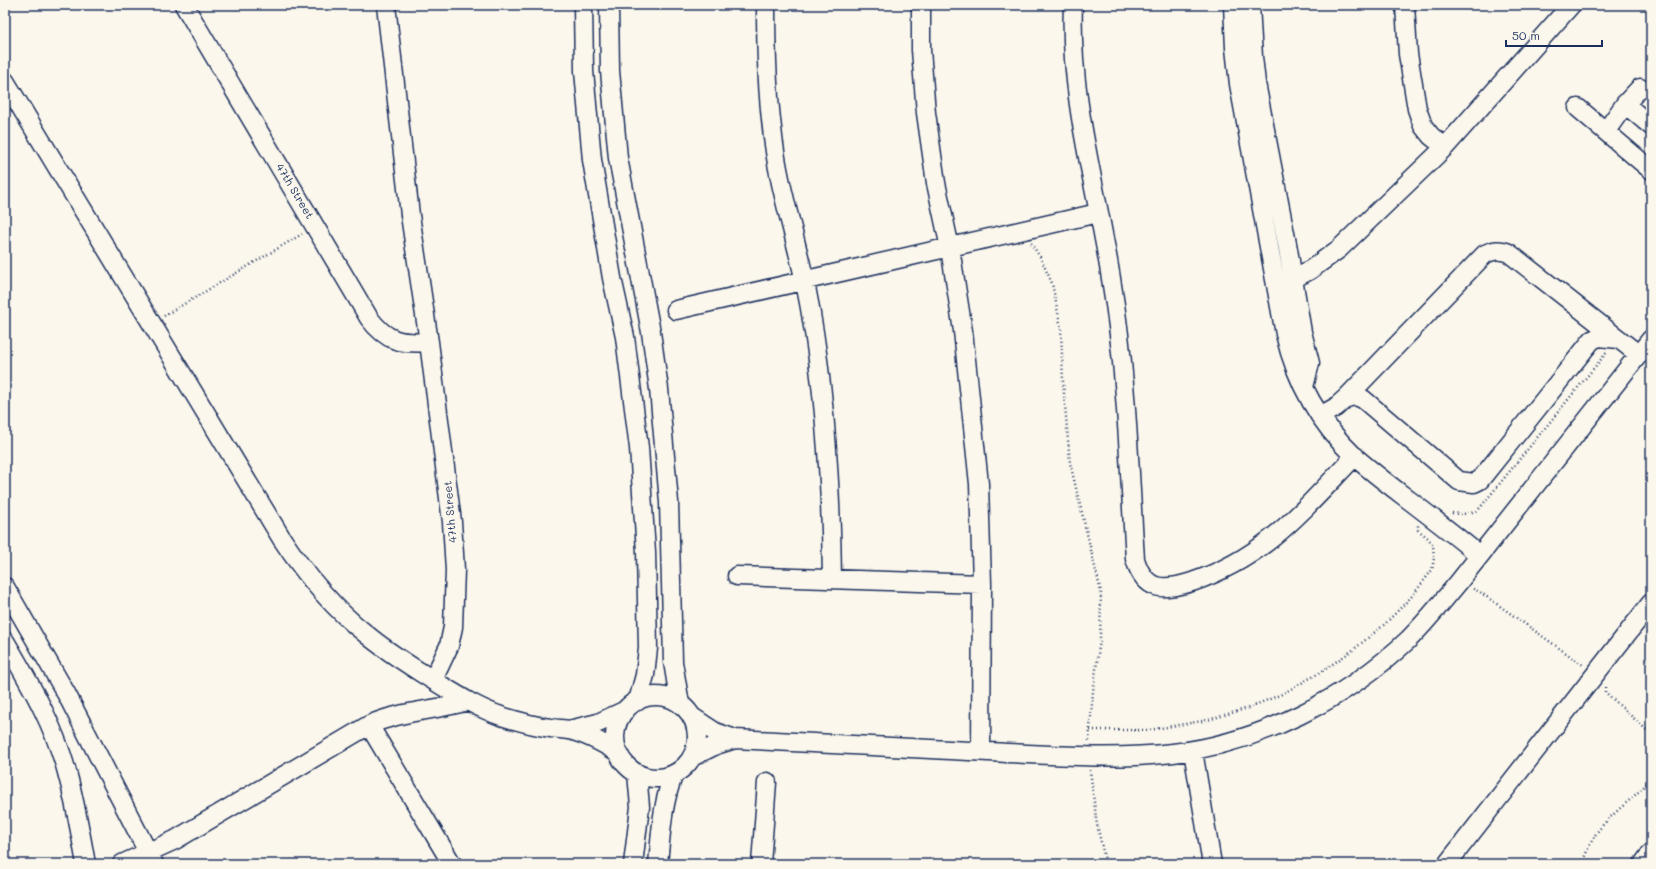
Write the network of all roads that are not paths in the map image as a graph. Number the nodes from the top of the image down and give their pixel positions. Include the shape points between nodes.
1 (184, 5) edge
2 (386, 5) edge
3 (583, 5) edge
4 (609, 5) edge
5 (766, 5) edge
6 (921, 5) edge
7 (1073, 5) edge
8 (1233, 5) edge
9 (1250, 5) edge
10 (1405, 5) edge
11 (1572, 5) edge
12 (5, 81) edge
13 (1640, 88) dead end
14 (1625, 104) junction
15 (1578, 108) dead end
16 (1651, 126) edge
17 (1606, 131) junction
18 (1445, 147) junction
19 (1651, 170) edge
20 (1098, 213) junction
21 (950, 248) junction
22 (1293, 279) junction
23 (805, 282) junction
24 (676, 310) dead end
25 (1619, 339) junction
26 (1651, 339) edge
27 (429, 342) junction
28 (1638, 354) junction
29 (1304, 387) junction
30 (1346, 398) junction
31 (1320, 416) junction
32 (1355, 456) junction
33 (1480, 555) junction
34 (737, 576) dead end
35 (832, 579) junction
36 (982, 584) junction
37 (5, 587) edge
38 (1651, 603) edge
39 (5, 641) edge
40 (433, 680) junction
41 (468, 702) junction
42 (632, 705) junction
43 (685, 710) junction
44 (369, 725) junction
45 (569, 730) junction
46 (735, 739) junction
47 (981, 751) junction
48 (1193, 751) junction
49 (619, 753) junction
50 (692, 757) junction
51 (637, 773) junction
52 (674, 774) junction
53 (767, 782) dead end
54 (1651, 853) edge
55 (151, 858) edge
56 (86, 864) edge
57 (122, 864) edge
58 (452, 864) edge
59 (633, 864) edge
60 (658, 864) edge
61 (761, 864) edge
62 (1212, 864) edge
63 (1447, 864) edge
64 (1643, 864) edge

1 - 27 street, 47th Street via 376,327 401,342
2 - 27 street, 47th Street via 410,216
3 - 42 street via 584,71 592,160 602,227 625,337 640,464 646,552 648,648 645,675
4 - 43 street via 610,71 618,158 651,332 659,389 669,502 673,662
5 - 23 street via 766,52 772,129 786,207
6 - 21 street via 921,50 926,114 936,183
7 - 20 street via 1074,76
8 - 29 street via 1239,84 1285,334 1294,368
9 - 22 street via 1256,83
10 - 18 street via 1408,54 1417,109 1423,126
11 - 18 street
12 - 40 street via 292,555 348,619 382,647
13 - 14 street
14 - 16 street
14 - 17 street
15 - 17 street
17 - 19 street
18 - 22 street via 1339,249
20 - 21 street
20 - 32 street via 1121,349 1135,559 1140,572 1148,582 1159,587 1184,584 1209,576 1255,552 1296,518
21 - 23 street
21 - 36 street via 963,331 978,476
22 - 29 street via 1310,363
23 - 24 street
23 - 35 street via 823,399 829,464
25 - 28 street
25 - 30 street via 1508,253 1501,249 1494,250 1485,254
25 - 30 street via 1599,337 1592,340 1480,480 1474,482 1459,481 1364,399 1356,396
26 - 28 street
27 - 40 street, 47th Street via 452,522 455,570 453,627 449,646
28 - 33 street
29 - 31 street
30 - 31 street
31 - 32 street
32 - 33 street
33 - 48 street via 1428,619 1408,639 1386,659 1338,694 1305,712 1258,732
34 - 35 street
35 - 36 street
36 - 47 street
37 - 55 street via 67,695
38 - 63 street
39 - 56 street via 37,697 62,758 69,779
40 - 41 street
41 - 44 street via 401,714
41 - 45 street via 517,721
42 - 43 street via 645,698 659,696 674,700
42 - 45 street via 598,723
42 - 49 street via 617,726 616,744
43 - 46 street via 715,732
43 - 50 street via 697,732
44 - 55 street via 175,840
44 - 58 street
45 - 49 street via 595,739
46 - 47 street
46 - 50 street
47 - 48 street via 1141,755
48 - 62 street
49 - 51 street via 627,765
50 - 52 street
51 - 52 street via 656,778
51 - 59 street via 640,807
52 - 60 street via 666,796
53 - 61 street
54 - 64 street
55 - 57 street

